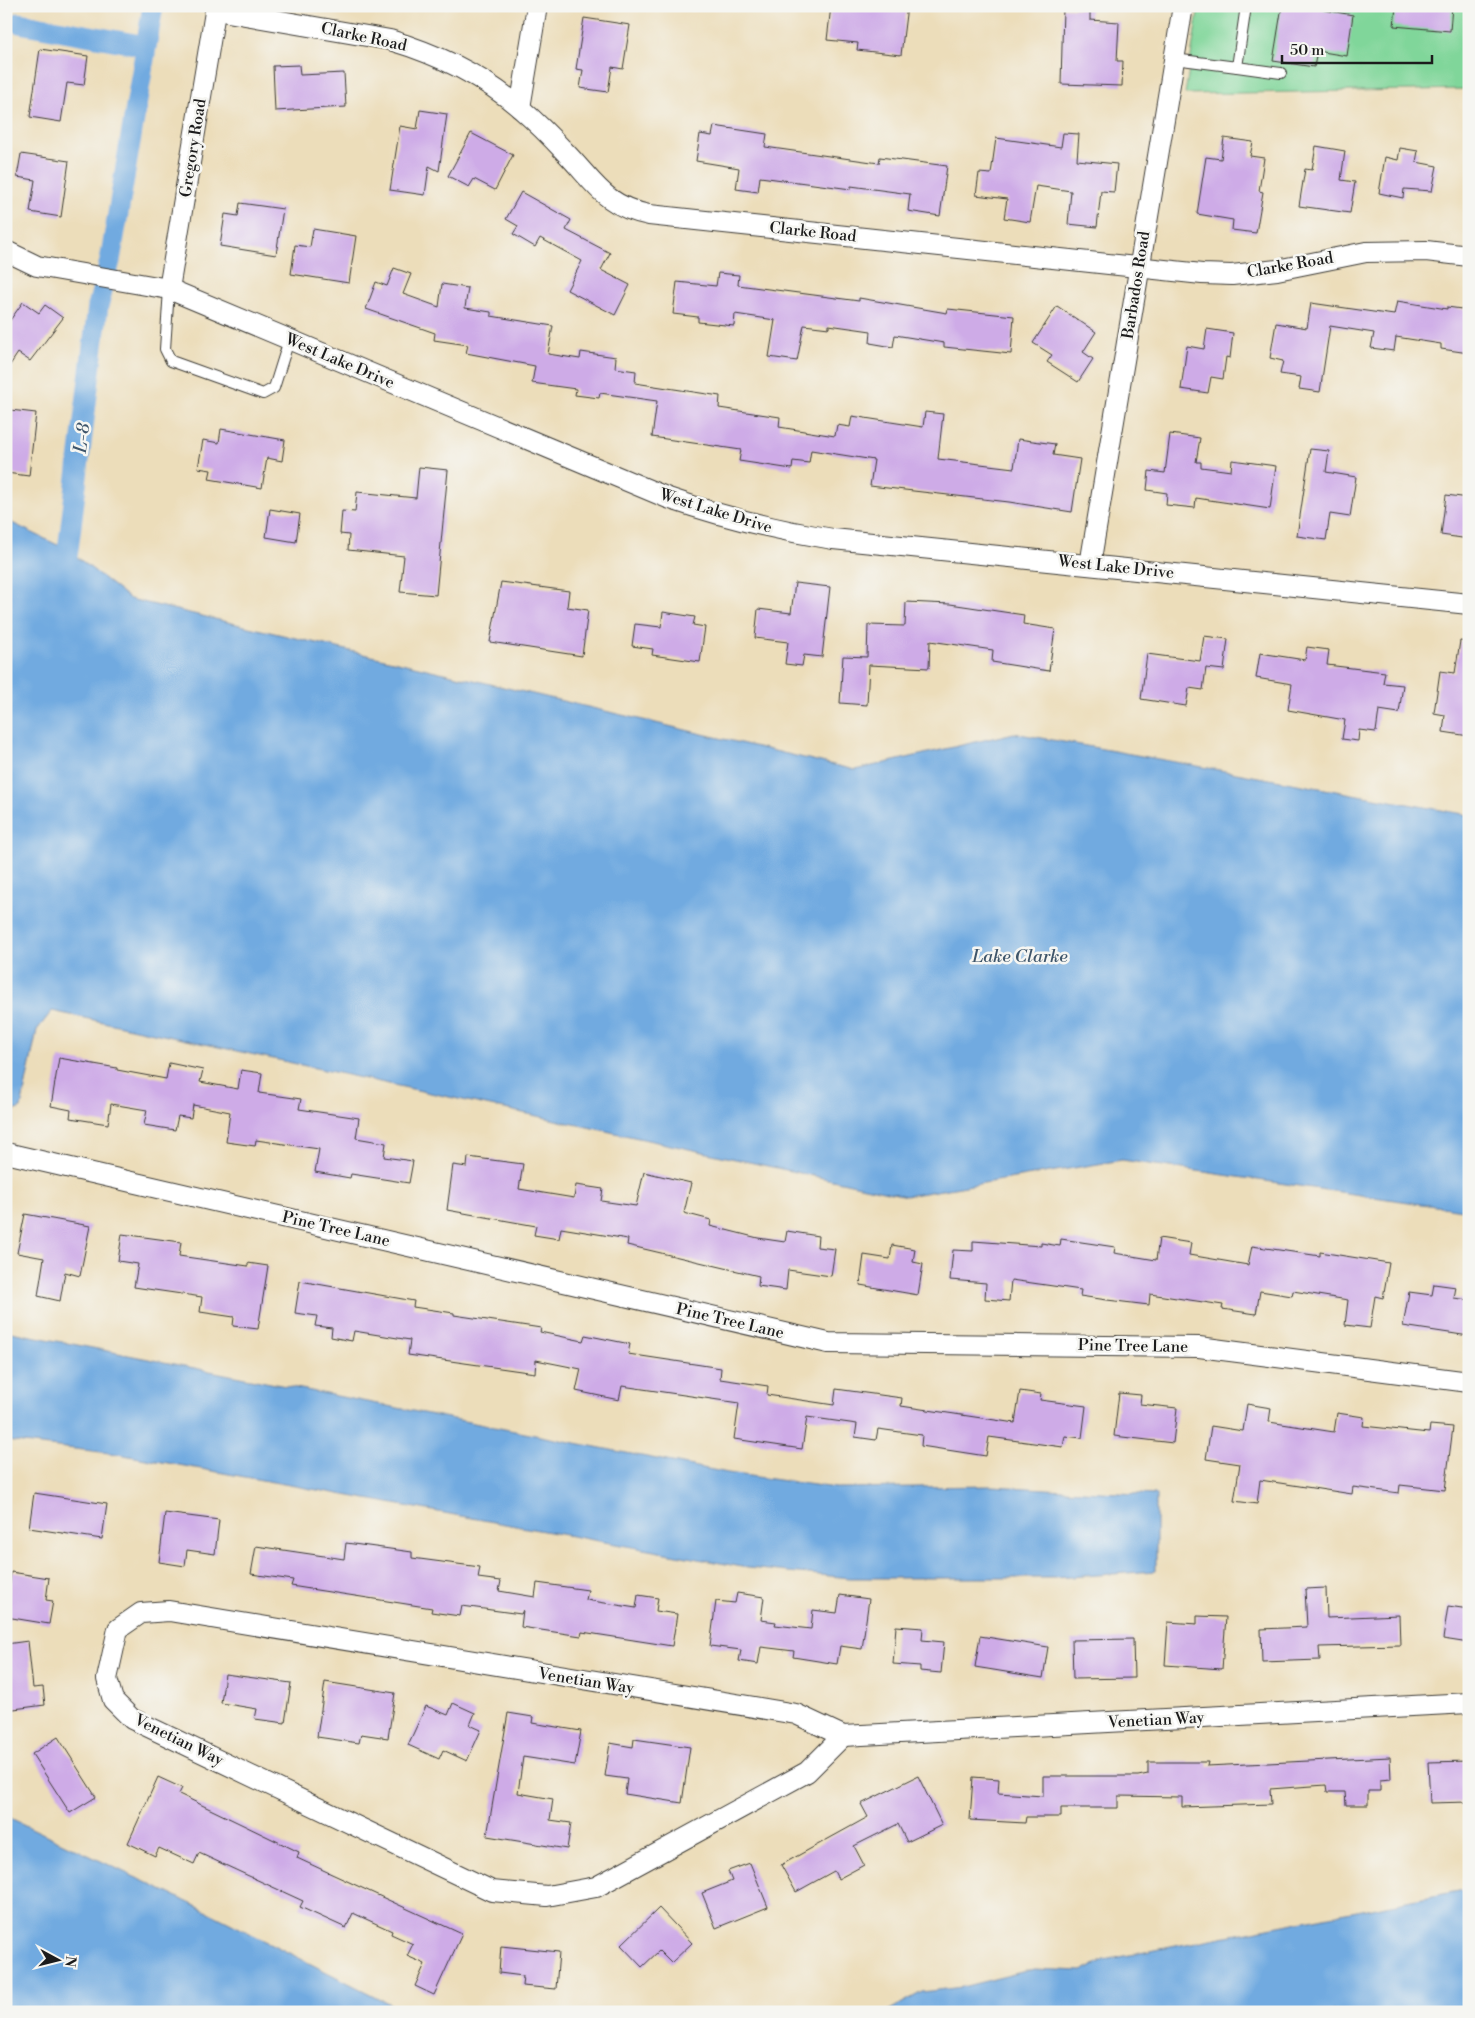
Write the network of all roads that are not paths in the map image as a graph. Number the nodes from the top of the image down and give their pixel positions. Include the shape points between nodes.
1 (537, 6) edge
2 (1183, 6) edge
3 (1246, 6) edge
4 (216, 8) edge
5 (1174, 58) junction
6 (1237, 67) junction
7 (1281, 74) dead end
8 (520, 108) junction
9 (6, 251) edge
10 (1469, 256) edge
11 (1139, 267) junction
12 (169, 289) junction
13 (289, 340) junction
14 (1090, 565) junction
15 (1469, 604) edge
16 (6, 1153) edge
17 (1469, 1382) edge
18 (1469, 1703) edge
19 (843, 1736) junction

1 - 8 street
2 - 5 street, Barbados Road
3 - 6 lane
4 - 8 street, Clarke Road via 362,34 418,48 458,66 495,88
4 - 12 street, Gregory Road
5 - 6 lane
5 - 11 street, Barbados Road
6 - 7 lane
8 - 11 street, Clarke Road via 608,199 635,212
9 - 12 street, West Lake Drive via 37,266
10 - 11 street, Clarke Road via 1426,251 1366,252 1277,270 1232,274
11 - 14 street, Barbados Road
12 - 13 street, West Lake Drive
12 - 13 lane via 165,349 171,361 263,394 274,388
13 - 14 street, West Lake Drive via 668,498 722,516 777,530 833,539
14 - 15 street, West Lake Drive
16 - 17 street, Pine Tree Lane via 828,1343 1199,1347
18 - 19 street, Venetian Way
19 - 19 street, Venetian Way via 807,1772 596,1887 547,1896 492,1891 132,1719 113,1700 107,1679 118,1629 141,1613 169,1611 796,1714

